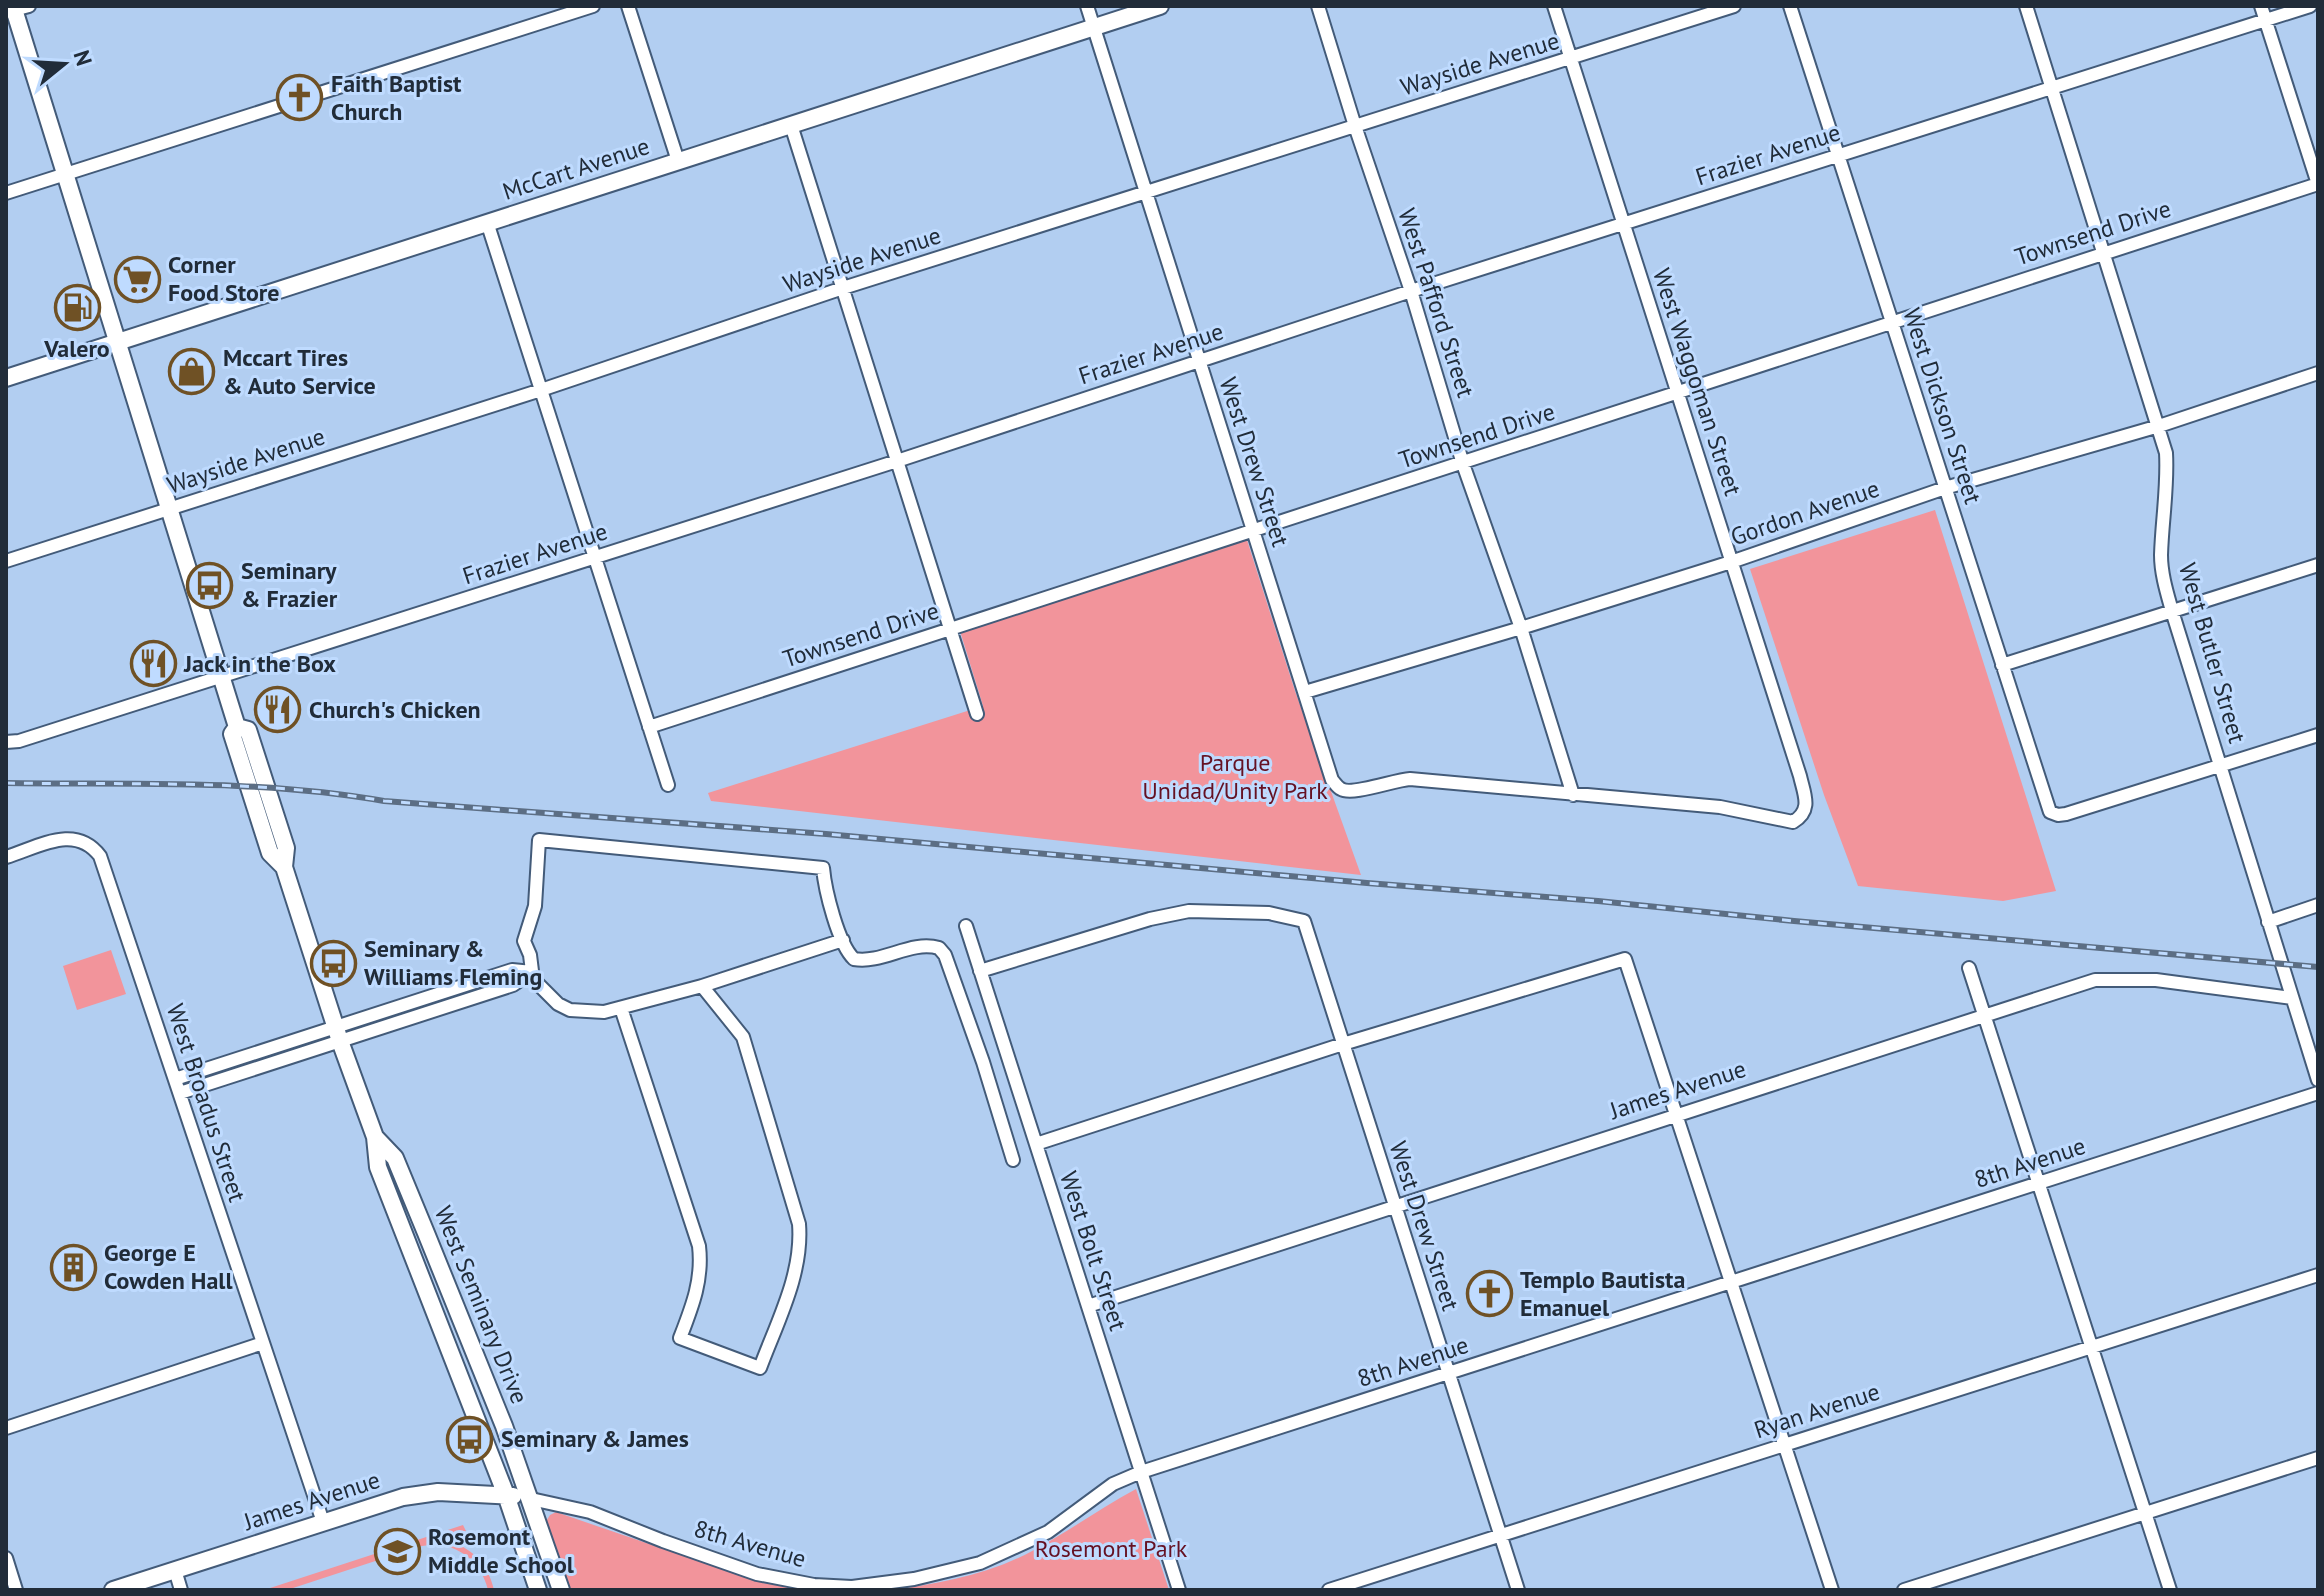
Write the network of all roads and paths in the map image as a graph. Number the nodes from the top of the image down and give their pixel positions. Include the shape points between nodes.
1 (593, 6) edge
2 (628, 6) edge
3 (1087, 6) edge
4 (1160, 6) edge
5 (1318, 6) edge
6 (1554, 6) edge
7 (1734, 6) edge
8 (1790, 6) edge
9 (2026, 6) edge
10 (2261, 6) edge
11 (2310, 6) edge
12 (16, 9) edge
13 (2266, 20) junction
14 (1093, 27) junction
15 (1570, 59) junction
16 (2052, 88) junction
17 (791, 125) junction
18 (1355, 126) junction
19 (1839, 156) junction
20 (678, 161) junction
21 (65, 174) junction
22 (2318, 184) edge
23 (1144, 192) junction
24 (6, 193) edge
25 (487, 222) junction
26 (1623, 224) junction
27 (2104, 253) junction
28 (843, 288) junction
29 (1411, 291) junction
30 (1891, 321) junction
31 (117, 341) junction
32 (1199, 361) junction
33 (2318, 373) edge
34 (6, 378) edge
35 (541, 390) junction
36 (1677, 393) junction
37 (2159, 426) junction
38 (897, 461) junction
39 (1463, 464) junction
40 (1945, 488) junction
41 (169, 509) junction
42 (1252, 531) junction
43 (595, 557) junction
44 (6, 561) edge
45 (1731, 562) junction
46 (2318, 565) edge
47 (2172, 611) junction
48 (951, 628) junction
49 (1521, 628) junction
50 (2002, 665) junction
51 (222, 678) junction
52 (1305, 692) junction
53 (977, 714) dead end
54 (649, 727) junction
55 (2318, 735) edge
56 (6, 742) edge
57 (2222, 765) junction
58 (668, 785) dead end
59 (1573, 795) junction
60 (6, 857) edge
61 (2318, 905) edge
62 (2268, 922) junction
63 (966, 926) dead end
64 (843, 940) junction
65 (1969, 968) dead end
66 (980, 971) junction
67 (532, 972) junction
68 (702, 986) junction
69 (2292, 998) junction
70 (406, 1003) junction
71 (621, 1008) junction
72 (1985, 1014) junction
73 (411, 1018) junction
74 (338, 1033) junction
75 (1343, 1044) junction
76 (175, 1079) junction
77 (2318, 1080) edge
78 (180, 1093) junction
79 (2318, 1093) edge
80 (1677, 1116) junction
81 (375, 1137) junction
82 (1036, 1144) junction
83 (1013, 1160) dead end
84 (2039, 1183) junction
85 (1395, 1207) junction
86 (2318, 1275) edge
87 (1731, 1282) junction
88 (1088, 1306) junction
89 (263, 1343) junction
90 (2091, 1347) junction
91 (1449, 1373) junction
92 (6, 1428) edge
93 (1784, 1445) junction
94 (2318, 1458) edge
95 (1141, 1472) junction
96 (506, 1495) junction
97 (531, 1499) junction
98 (2145, 1513) junction
99 (323, 1522) junction
100 (1500, 1535) junction
101 (6, 1558) edge
102 (175, 1570) junction
103 (16, 1590) edge
104 (113, 1590) edge
105 (181, 1590) edge
106 (538, 1590) edge
107 (561, 1590) edge
108 (1179, 1590) edge
109 (1329, 1590) edge
110 (1518, 1590) edge
111 (1832, 1590) edge
112 (1904, 1590) edge
113 (2170, 1590) edge

1 - 21 street
2 - 20 street
3 - 14 street, West Drew Street
4 - 14 main road, McCart Avenue
5 - 18 street, West Pafford Street
6 - 15 street, West Waggoman Street
7 - 15 street, Wayside Avenue
8 - 19 street, West Dickson Street
9 - 16 street, West Butler Street
10 - 13 street
11 - 13 street, Frazier Avenue
12 - 21 main road, West Seminary Drive
13 - 16 street, Frazier Avenue
13 - 22 street
14 - 17 main road, McCart Avenue
14 - 23 street, West Drew Street
15 - 18 street, Wayside Avenue
15 - 26 street, West Waggoman Street
16 - 19 street, Frazier Avenue
16 - 27 street, West Butler Street
17 - 20 main road, McCart Avenue
17 - 28 street
18 - 23 street, Wayside Avenue
18 - 29 street, West Pafford Street
19 - 26 street, Frazier Avenue
19 - 30 street, West Dickson Street
20 - 25 main road, McCart Avenue
21 - 24 street
21 - 31 main road, West Seminary Drive
22 - 27 street, Townsend Drive
23 - 28 street, Wayside Avenue
23 - 32 street, West Drew Street
25 - 31 main road, McCart Avenue
25 - 35 street
26 - 29 street, Frazier Avenue
26 - 36 street, West Waggoman Street
27 - 30 street, Townsend Drive
27 - 37 street, West Butler Street
28 - 35 street, Wayside Avenue
28 - 38 street
29 - 32 street, Frazier Avenue
29 - 39 street, West Pafford Street
30 - 36 street, Townsend Drive
30 - 40 street, West Dickson Street
31 - 34 main road, McCart Avenue
31 - 41 main road, West Seminary Drive
32 - 38 street, Frazier Avenue
32 - 42 street, West Drew Street
33 - 37 street, Gordon Avenue
35 - 41 street, Wayside Avenue
35 - 43 street
36 - 39 street, Townsend Drive
36 - 45 street, West Waggoman Street
37 - 40 street, Gordon Avenue
37 - 47 street, West Butler Street via 2168,481 2161,556
38 - 43 street, Frazier Avenue
38 - 48 street
39 - 42 street, Townsend Drive
39 - 49 street, West Pafford Street
40 - 45 street, Gordon Avenue
40 - 50 street, West Dickson Street
41 - 44 street, Wayside Avenue
41 - 51 main road, West Seminary Drive
42 - 48 street, Townsend Drive
42 - 52 street, West Drew Street
43 - 51 street, Frazier Avenue
43 - 54 street
45 - 49 street, Gordon Avenue
45 - 59 street, West Waggoman Street via 1800,776 1807,805 1801,817 1793,822 1720,807
46 - 47 street
47 - 50 street
47 - 57 street, West Butler Street
48 - 53 street
48 - 54 street, Townsend Drive
49 - 52 street, Gordon Avenue
49 - 59 street, West Pafford Street
50 - 57 street, West Dickson Street via 2050,812 2058,815
51 - 56 street, Frazier Avenue
51 - 74 main road, West Seminary Drive via 237,727 232,734 270,853 284,867
52 - 59 street, West Drew Street via 1325,766 1342,790 1358,792 1410,779
54 - 58 street
55 - 57 street
57 - 62 street, West Butler Street
60 - 76 street, West Broadus Street via 68,837 84,841 100,856
61 - 62 street
62 - 69 street, West Butler Street
63 - 66 street, West Bolt Street
64 - 67 street via 823,868 539,840 535,906 524,941
64 - 68 street
64 - 83 street via 850,955 864,961 920,946 939,948 945,955
65 - 72 street
66 - 75 street, West Drew Street via 1189,911 1269,913 1304,921
66 - 82 street, West Bolt Street
67 - 70 street via 512,970
67 - 71 street via 545,993 570,1010
67 - 73 street via 513,985
68 - 71 street
68 - 71 street via 743,1037 799,1224 797,1266 760,1368 680,1338 699,1288 699,1246
69 - 72 street, James Avenue via 2123,978 2095,980
69 - 77 street, West Butler Street
70 - 73 street
70 - 74 street
72 - 80 street, James Avenue
72 - 84 street
73 - 74 street
74 - 76 street
74 - 78 street
74 - 81 main road, West Seminary Drive
75 - 80 street via 1625,959
75 - 82 street
75 - 85 street, West Drew Street
76 - 78 street, West Broadus Street
78 - 89 street, West Broadus Street
79 - 84 street, 8th Avenue
80 - 85 street, James Avenue
80 - 87 street
81 - 96 main road, West Seminary Drive via 378,1167
81 - 97 main road, West Seminary Drive via 395,1158
82 - 88 street, West Bolt Street
84 - 87 street, 8th Avenue
84 - 90 street
85 - 88 street, James Avenue
85 - 91 street, West Drew Street
86 - 90 street, Ryan Avenue
87 - 91 street, 8th Avenue
87 - 93 street
88 - 95 street, West Bolt Street
89 - 92 street
89 - 99 street, West Broadus Street
90 - 93 street, Ryan Avenue
90 - 98 street
91 - 95 street, 8th Avenue
91 - 100 street, West Drew Street
93 - 100 street, Ryan Avenue
93 - 111 street
94 - 98 street
95 - 97 street, 8th Avenue via 1113,1484 1048,1532 980,1563 852,1587 757,1574 590,1512
95 - 108 street, West Bolt Street
96 - 97 main road, James Avenue
96 - 99 main road, James Avenue via 438,1492 403,1497
96 - 106 main road, West Seminary Drive
97 - 107 main road, West Seminary Drive
98 - 112 street
98 - 113 street
99 - 102 main road, James Avenue
100 - 109 street, Ryan Avenue
100 - 110 street, West Drew Street
101 - 103 street
102 - 104 main road, James Avenue
102 - 105 street

